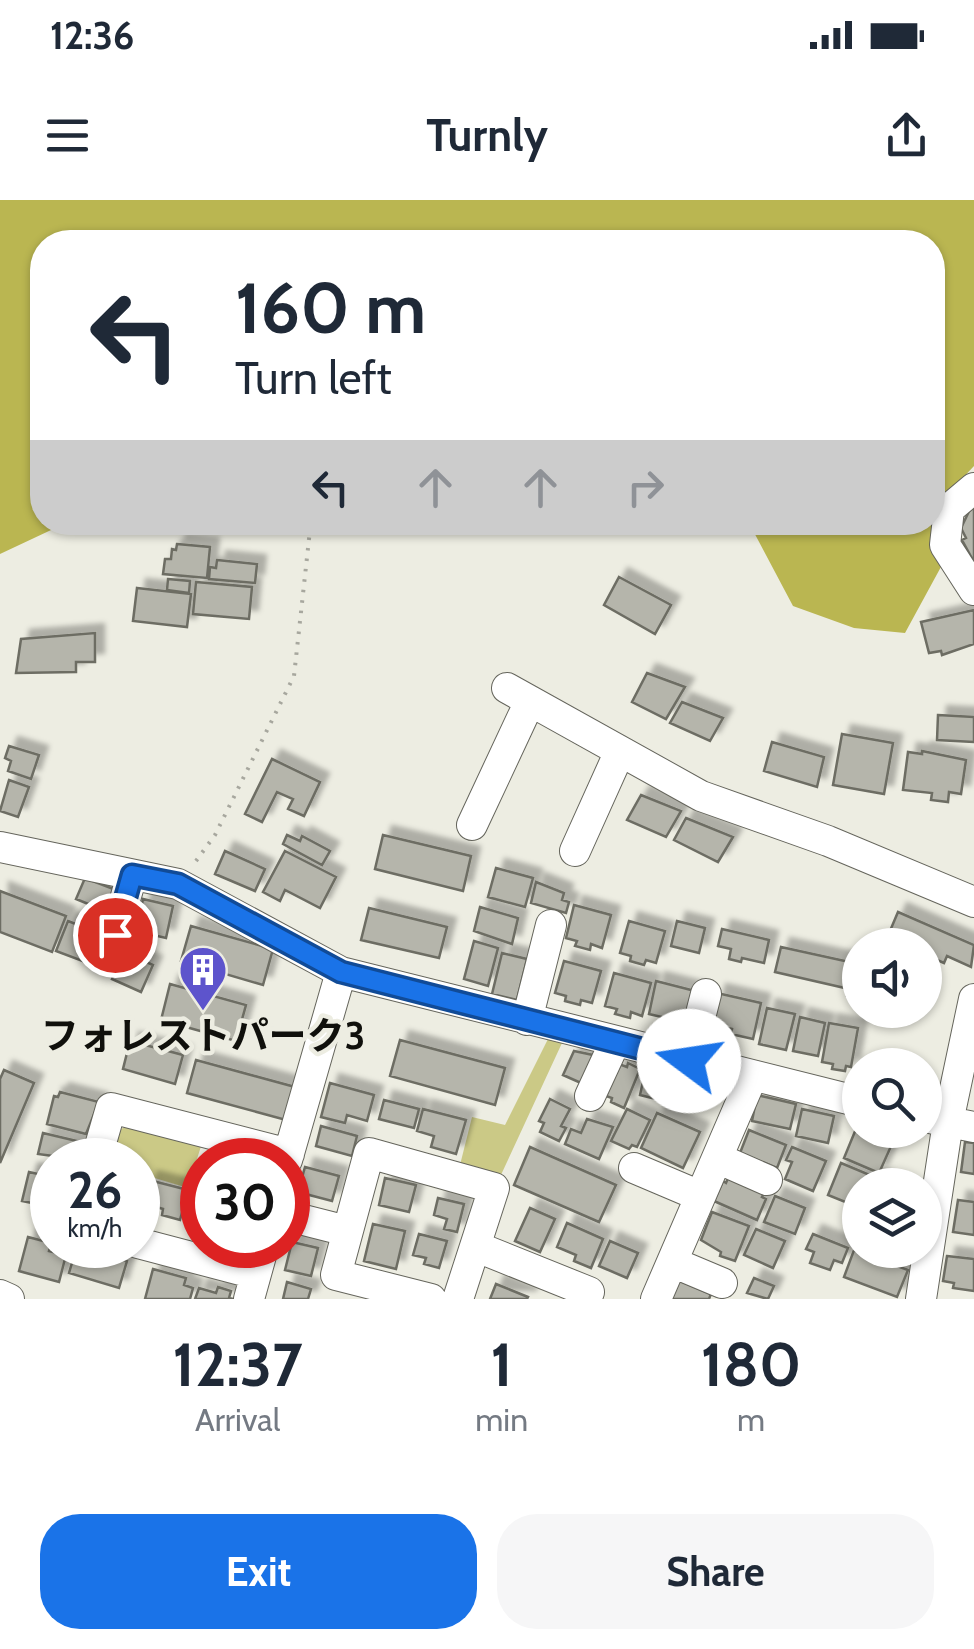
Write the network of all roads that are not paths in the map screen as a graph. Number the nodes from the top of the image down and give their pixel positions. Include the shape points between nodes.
1 (974, 488) edge
2 (974, 590) edge
3 (620, 751) junction
4 (472, 826) dead end
5 (0, 847) edge
6 (576, 851) dead end
7 (132, 875) junction
8 (974, 902) edge
9 (551, 925) dead end
10 (115, 935) dead end
11 (341, 972) junction
12 (706, 994) dead end
13 (974, 1000) edge
14 (527, 1020) junction
15 (616, 1042) junction
16 (689, 1061) junction
17 (752, 1077) junction
18 (590, 1096) dead end
19 (842, 1098) edge
20 (949, 1122) edge
21 (102, 1138) edge
22 (219, 1138) edge
23 (293, 1138) edge
24 (717, 1158) junction
25 (634, 1168) dead end
26 (767, 1180) dead end
27 (700, 1196) junction
28 (310, 1222) edge
29 (348, 1231) junction
30 (477, 1247) junction
31 (160, 1249) edge
32 (672, 1262) junction
33 (256, 1273) edge
34 (722, 1283) dead end
35 (0, 1295) edge
36 (8, 1299) edge
37 (431, 1299) edge
38 (458, 1299) edge
39 (586, 1299) edge
40 (656, 1299) edge
41 (921, 1299) edge

1 - 2 street via 949,509 944,545
3 - 4 street via 518,694
3 - 6 street
3 - 8 street via 701,796
5 - 7 street
7 - 10 street
7 - 11 street via 178,884
9 - 14 street
11 - 14 street
11 - 23 street
12 - 16 street
13 - 20 street
14 - 15 street
15 - 16 street
15 - 18 street
16 - 17 street
17 - 19 street
17 - 24 street
20 - 41 street
21 - 22 street via 111,1108
24 - 26 street
24 - 27 street
25 - 27 street
27 - 32 street
28 - 29 street
29 - 30 street via 369,1153 494,1188
29 - 37 street via 336,1274
30 - 38 street
30 - 39 street via 589,1292
31 - 33 street
32 - 34 street
32 - 40 street
35 - 36 street

